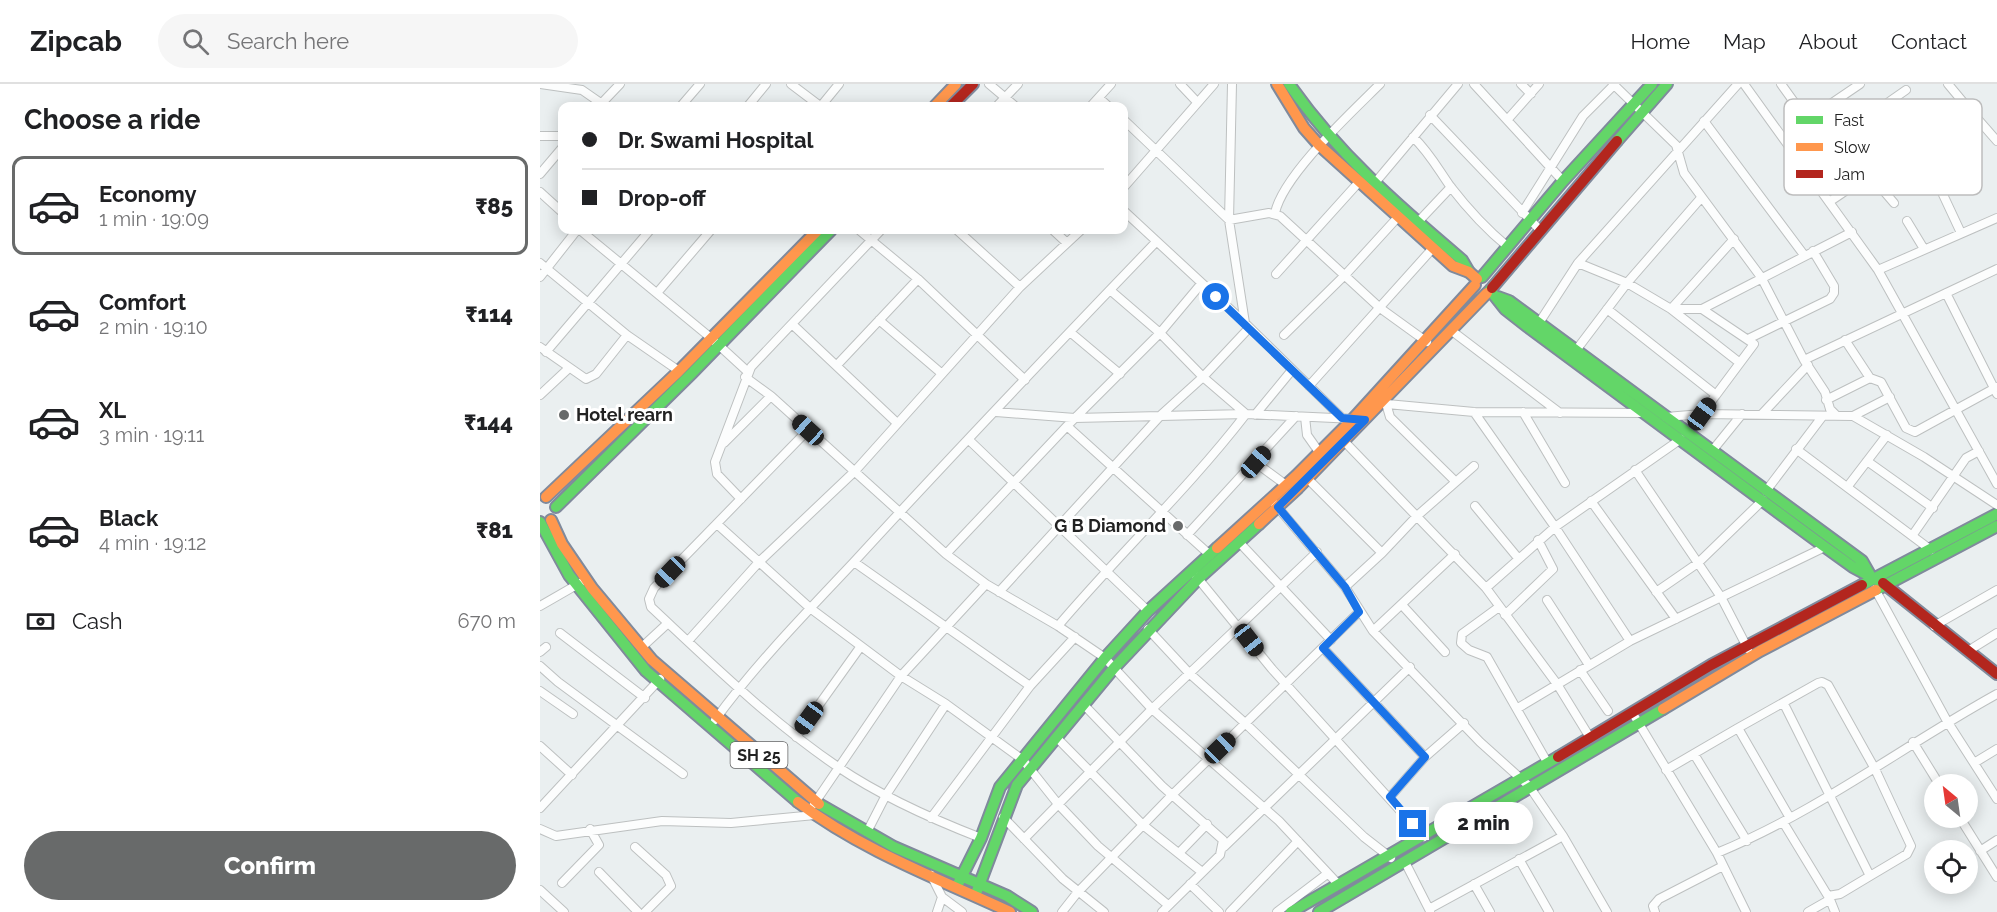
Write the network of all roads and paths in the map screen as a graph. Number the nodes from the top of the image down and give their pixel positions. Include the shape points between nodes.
1 (540, 84) edge
2 (620, 84) edge
3 (700, 84) edge
4 (766, 84) edge
5 (791, 84) edge
6 (838, 84) edge
7 (956, 84) edge
8 (973, 84) edge
9 (989, 84) edge
10 (1018, 84) edge
11 (1111, 84) edge
12 (1180, 84) edge
13 (1214, 84) edge
14 (1232, 84) edge
15 (1277, 84) edge
16 (1289, 84) edge
17 (1380, 84) edge
18 (1458, 84) edge
19 (1474, 84) edge
20 (1521, 84) edge
21 (1539, 84) edge
22 (1652, 84) edge
23 (1667, 84) edge
24 (1738, 84) edge
25 (1744, 84) edge
26 (1781, 84) edge
27 (1948, 84) edge
28 (1614, 85) edge
29 (1857, 85) edge
30 (1906, 90) dead end
31 (1531, 94) junction
32 (1005, 98) junction
33 (1099, 98) junction
34 (1792, 99) edge
35 (1837, 99) edge
36 (1893, 99) edge
37 (1960, 99) edge
38 (597, 102) edge
39 (605, 102) edge
40 (684, 102) edge
41 (751, 102) edge
42 (815, 102) edge
43 (823, 102) edge
44 (939, 102) edge
45 (955, 102) edge
46 (1002, 102) edge
47 (1010, 102) edge
48 (1095, 102) edge
49 (1104, 102) edge
50 (1197, 102) junction
51 (1634, 105) junction
52 (1643, 113) junction
53 (1430, 115) junction
54 (1508, 119) junction
55 (1704, 121) junction
56 (1128, 123) edge
57 (1982, 124) edge
58 (540, 136) edge
59 (558, 136) edge
60 (1413, 137) junction
61 (1784, 141) edge
62 (1997, 141) edge
63 (1323, 142) junction
64 (1158, 149) junction
65 (1678, 150) junction
66 (558, 153) edge
67 (1551, 167) junction
68 (540, 174) edge
69 (1563, 181) junction
70 (1359, 182) junction
71 (1128, 183) edge
72 (1374, 184) junction
73 (1451, 187) junction
74 (540, 192) edge
75 (1824, 195) edge
76 (1840, 195) edge
77 (1887, 195) edge
78 (1943, 195) edge
79 (1701, 198) junction
80 (1829, 202) junction
81 (1894, 203) dead end
82 (558, 208) edge
83 (1275, 213) junction
84 (1128, 215) edge
85 (1398, 217) junction
86 (1526, 217) junction
87 (1997, 218) edge
88 (1229, 220) junction
89 (1907, 221) dead end
90 (1418, 222) junction
91 (1540, 230) junction
92 (1852, 232) junction
93 (1961, 233) junction
94 (574, 234) edge
95 (583, 234) edge
96 (647, 234) edge
97 (708, 234) edge
98 (814, 234) edge
99 (827, 234) edge
100 (865, 234) edge
101 (877, 234) edge
102 (961, 234) edge
103 (1057, 234) edge
104 (1077, 234) edge
105 (872, 239) junction
106 (1308, 239) junction
107 (1734, 239) junction
108 (1067, 243) junction
109 (1155, 243) junction
110 (1508, 247) junction
111 (1433, 248) junction
112 (1924, 249) junction
113 (1813, 251) junction
114 (1804, 255) junction
115 (1578, 263) junction
116 (622, 265) junction
117 (543, 266) edge
118 (1997, 269) edge
119 (1878, 270) junction
120 (1276, 274) dead end
121 (1346, 274) junction
122 (540, 276) edge
123 (1761, 277) junction
124 (1476, 278) junction
125 (918, 279) junction
126 (1627, 283) junction
127 (1201, 284) junction
128 (1020, 287) junction
129 (1110, 290) junction
130 (1492, 292) junction
131 (657, 293) junction
132 (1946, 293) junction
133 (589, 302) junction
134 (1380, 308) junction
135 (1607, 309) junction
136 (1671, 309) junction
137 (1702, 309) junction
138 (1901, 313) junction
139 (879, 320) junction
140 (1785, 321) junction
141 (1539, 323) junction
142 (792, 324) junction
143 (1247, 326) junction
144 (1452, 331) junction
145 (1070, 332) junction
146 (1160, 333) junction
147 (627, 335) junction
148 (1284, 335) dead end
149 (976, 336) junction
150 (1748, 339) junction
151 (1845, 340) junction
152 (715, 341) junction
153 (1425, 341) junction
154 (1435, 349) junction
155 (1577, 349) junction
156 (543, 350) edge
157 (1740, 363) junction
158 (1806, 363) junction
159 (837, 365) junction
160 (569, 368) junction
161 (1292, 370) junction
162 (679, 371) junction
163 (941, 373) junction
164 (1120, 374) junction
165 (747, 375) junction
166 (1203, 377) junction
167 (1870, 378) junction
168 (1026, 380) junction
169 (1309, 386) junction
170 (1996, 390) edge
171 (540, 395) edge
172 (1716, 395) junction
173 (771, 396) junction
174 (1890, 397) junction
175 (1385, 398) junction
176 (1826, 400) junction
177 (1956, 409) junction
178 (996, 412) junction
179 (1474, 412) junction
180 (1523, 412) junction
181 (1560, 413) junction
182 (1646, 413) junction
183 (1246, 414) junction
184 (1702, 414) junction
185 (1742, 414) junction
186 (1762, 414) junction
187 (1161, 415) junction
188 (1255, 415) junction
189 (1836, 415) junction
190 (1296, 416) junction
191 (1853, 416) junction
192 (1305, 417) junction
193 (1666, 417) junction
194 (1822, 417) junction
195 (1076, 418) junction
196 (1348, 418) junction
197 (1365, 420) junction
198 (897, 423) junction
199 (1067, 426) junction
200 (808, 430) junction
201 (1887, 435) junction
202 (1341, 438) junction
203 (1681, 439) junction
204 (969, 440) junction
205 (720, 446) junction
206 (1796, 449) junction
207 (1712, 451) junction
208 (1978, 451) junction
209 (1319, 452) junction
210 (1867, 461) junction
211 (1256, 462) junction
212 (1474, 466) dead end
213 (1113, 467) junction
214 (1635, 470) junction
215 (855, 471) junction
216 (1955, 477) junction
217 (1308, 479) junction
218 (1455, 481) junction
219 (1565, 483) dead end
220 (1014, 484) junction
221 (1997, 484) edge
222 (1286, 485) junction
223 (1848, 486) junction
224 (1765, 496) junction
225 (543, 497) edge
226 (741, 499) junction
227 (1269, 499) junction
228 (1591, 501) junction
229 (1475, 506) dead end
230 (1997, 506) edge
231 (556, 507) junction
232 (1278, 507) junction
233 (1933, 508) junction
234 (1162, 510) junction
235 (898, 512) junction
236 (1997, 514) edge
237 (1417, 516) junction
238 (544, 521) edge
239 (717, 524) junction
240 (1997, 526) edge
241 (1058, 527) junction
242 (1555, 527) junction
243 (1187, 535) junction
244 (1911, 536) junction
245 (1538, 540) junction
246 (1239, 542) junction
247 (1825, 547) junction
248 (1931, 550) junction
249 (1317, 552) junction
250 (1382, 553) junction
251 (946, 554) junction
252 (1455, 554) junction
253 (1209, 555) junction
254 (1518, 558) junction
255 (759, 562) junction
256 (854, 562) junction
257 (1698, 563) junction
258 (1106, 569) junction
259 (1195, 575) junction
260 (581, 582) junction
261 (1877, 582) junction
262 (986, 584) junction
263 (1345, 587) junction
264 (1280, 588) junction
265 (1486, 588) junction
266 (1997, 590) edge
267 (999, 592) junction
268 (1656, 592) junction
269 (1721, 597) junction
270 (1547, 600) dead end
271 (1402, 605) junction
272 (540, 606) edge
273 (1499, 607) junction
274 (810, 608) junction
275 (1148, 611) junction
276 (1359, 612) junction
277 (1505, 615) junction
278 (1676, 619) junction
279 (668, 623) junction
280 (945, 626) junction
281 (1058, 626) junction
282 (1238, 626) junction
283 (1934, 627) junction
284 (1148, 629) junction
285 (1373, 631) junction
286 (560, 633) dead end
287 (1997, 633) edge
288 (1075, 637) junction
289 (1331, 640) junction
290 (688, 641) junction
291 (1630, 641) junction
292 (861, 646) junction
293 (642, 647) junction
294 (1323, 648) junction
295 (1748, 651) junction
296 (1968, 651) junction
297 (1444, 652) dead end
298 (1105, 658) junction
299 (1589, 665) junction
300 (540, 666) edge
301 (1410, 667) junction
302 (1114, 668) junction
303 (1580, 670) junction
304 (1188, 673) junction
305 (1997, 674) edge
306 (901, 676) junction
307 (662, 678) junction
308 (1285, 683) junction
309 (1557, 684) junction
310 (1030, 686) junction
311 (739, 688) junction
312 (540, 691) edge
313 (1997, 694) edge
314 (645, 698) junction
315 (1373, 701) junction
316 (946, 704) junction
317 (1784, 704) junction
318 (1084, 705) junction
319 (1518, 708) junction
320 (1152, 709) junction
321 (1608, 711) dead end
322 (1632, 712) junction
323 (573, 714) dead end
324 (1947, 721) junction
325 (713, 723) junction
326 (1245, 723) junction
327 (1464, 723) junction
328 (1637, 723) junction
329 (618, 726) junction
330 (1738, 729) junction
331 (991, 736) junction
332 (1589, 736) junction
333 (796, 737) junction
334 (1057, 738) junction
335 (1335, 738) junction
336 (1120, 741) junction
337 (1912, 742) junction
338 (540, 746) edge
339 (1997, 749) edge
340 (1694, 754) junction
341 (1425, 757) junction
342 (1023, 760) junction
343 (1207, 760) junction
344 (1547, 762) junction
345 (1974, 763) junction
346 (840, 768) junction
347 (1875, 769) junction
348 (1666, 770) junction
349 (1030, 771) junction
350 (1088, 773) junction
351 (683, 774) dead end
352 (1297, 774) junction
353 (1933, 774) edge
354 (572, 775) junction
355 (1525, 782) junction
356 (886, 795) junction
357 (1172, 795) junction
358 (1390, 797) junction
359 (1831, 797) junction
360 (1997, 799) edge
361 (1058, 804) junction
362 (540, 808) edge
363 (813, 809) junction
364 (1265, 809) junction
365 (1003, 817) junction
366 (931, 818) junction
367 (1786, 820) junction
368 (1143, 825) junction
369 (1207, 825) junction
370 (1966, 828) edge
371 (540, 829) edge
372 (590, 829) junction
373 (867, 832) junction
374 (1563, 836) junction
375 (1424, 837) junction
376 (981, 838) junction
377 (1024, 839) junction
378 (1997, 840) edge
379 (1298, 841) junction
380 (1747, 841) junction
381 (635, 847) dead end
382 (1224, 847) junction
383 (1980, 851) junction
384 (1179, 853) junction
385 (1717, 853) junction
386 (1388, 856) junction
387 (1112, 859) junction
388 (1519, 859) junction
389 (1402, 863) junction
390 (1723, 866) junction
391 (933, 871) junction
392 (599, 872) dead end
393 (1202, 872) junction
394 (1328, 874) junction
395 (1869, 876) junction
396 (1997, 877) edge
397 (959, 882) junction
398 (562, 883) dead end
399 (980, 883) junction
400 (1190, 884) junction
401 (1338, 884) junction
402 (1474, 884) junction
403 (540, 890) edge
404 (1077, 893) junction
405 (975, 895) junction
406 (1319, 895) junction
407 (942, 897) junction
408 (1829, 898) junction
409 (1168, 905) junction
410 (1430, 910) edge
411 (1324, 911) edge
412 (1743, 911) edge
413 (564, 912) edge
414 (638, 912) edge
415 (645, 912) edge
416 (937, 912) edge
417 (962, 912) edge
418 (1010, 912) edge
419 (1032, 912) edge
420 (1062, 912) edge
421 (1104, 912) edge
422 (1162, 912) edge
423 (1219, 912) edge
424 (1230, 912) edge
425 (1277, 912) edge
426 (1291, 912) edge
427 (1490, 912) edge
428 (1549, 912) edge
429 (1607, 912) edge
430 (1655, 912) edge
431 (1808, 912) edge
432 (1835, 912) edge

1 - 38 street via 582,90
2 - 39 street
3 - 40 street
4 - 41 street
5 - 42 street
6 - 43 street
7 - 44 street
8 - 45 street
9 - 32 street
10 - 32 street
11 - 33 street
12 - 50 street
13 - 50 street
14 - 88 street
15 - 63 street via 1304,128
16 - 63 street
17 - 63 street
18 - 53 street
19 - 54 street
20 - 31 street
21 - 31 street
22 - 51 street
23 - 52 street
24 - 55 street
25 - 61 street
26 - 34 street
27 - 37 street
28 - 51 street
28 - 67 street via 1591,105
29 - 35 street
30 - 36 street
31 - 54 street
32 - 46 street
32 - 47 street
33 - 48 street
33 - 49 street
50 - 64 street
51 - 52 street
51 - 69 street
52 - 65 street
52 - 91 street
53 - 60 street
53 - 86 street
54 - 67 street
55 - 65 street
55 - 114 street
56 - 64 street
57 - 62 street
58 - 59 street
60 - 72 street
60 - 73 street
63 - 70 street
63 - 72 street
63 - 83 street via 1279,201
64 - 71 street
64 - 88 street
65 - 79 street via 1681,168
65 - 115 street
66 - 68 street
67 - 69 street
67 - 86 street
69 - 86 street
70 - 85 street
70 - 106 street
72 - 90 street
73 - 90 street
73 - 110 street
74 - 82 street
75 - 80 street
76 - 80 street
77 - 81 street
78 - 93 street
79 - 107 street
79 - 126 street
80 - 92 street
83 - 88 street
83 - 106 street
84 - 109 street
85 - 111 street
85 - 121 street
86 - 91 street
86 - 110 street
87 - 93 street
88 - 143 street
89 - 112 street
90 - 124 street via 1462,260
91 - 130 street
92 - 113 street
92 - 119 street
93 - 112 street
94 - 117 street
95 - 116 street
96 - 116 street
97 - 131 street
98 - 152 street
99 - 152 street
100 - 105 street
101 - 105 street
102 - 128 street
103 - 108 street
104 - 108 street
105 - 125 street
105 - 142 street
106 - 120 street
106 - 121 street
107 - 123 street
107 - 136 street
108 - 128 street
109 - 127 street
109 - 129 street
110 - 124 street
111 - 124 street via 1456,268
111 - 134 street
112 - 119 street
113 - 114 street
113 - 140 street via 1834,286 1834,293 1830,299
114 - 123 street
115 - 126 street
115 - 141 street
116 - 131 street
116 - 133 street
117 - 122 street
117 - 133 street
118 - 132 street
119 - 138 street
121 - 134 street
121 - 148 street
123 - 137 street
123 - 140 street
124 - 130 street via 1479,293
124 - 153 street
125 - 139 street
125 - 149 street
126 - 135 street
126 - 136 street
127 - 143 street
127 - 146 street
128 - 149 street
129 - 145 street
129 - 146 street
130 - 141 street
130 - 144 street
130 - 182 street via 1504,309
131 - 152 street
132 - 138 street
132 - 170 street
133 - 147 street
133 - 156 street
134 - 153 street
134 - 169 street
135 - 155 street
135 - 172 street
136 - 137 street
136 - 157 street
137 - 150 street
138 - 151 street
138 - 177 street
139 - 159 street
139 - 163 street
140 - 150 street
140 - 158 street
141 - 155 street
142 - 159 street
142 - 165 street
143 - 161 street
143 - 166 street
144 - 154 street
144 - 181 street
145 - 164 street
145 - 168 street
146 - 164 street
146 - 166 street
147 - 160 street via 590,377 581,378
147 - 162 street
149 - 163 street
149 - 168 street
150 - 157 street via 1754,347
151 - 158 street
151 - 167 street
152 - 162 street
152 - 165 street
152 - 231 street
153 - 154 street
153 - 175 street
154 - 175 street
155 - 193 street
156 - 160 street
157 - 172 street
158 - 176 street
158 - 186 street
159 - 198 street
160 - 171 street
161 - 169 street
161 - 188 street
162 - 225 street
163 - 198 street
164 - 195 street
165 - 173 street
165 - 205 street
166 - 183 street
166 - 187 street
167 - 174 street via 1881,382
167 - 176 street
168 - 178 street
169 - 196 street
170 - 177 street
172 - 184 street
173 - 200 street
173 - 205 street
174 - 177 street via 1910,432
174 - 191 street
175 - 179 street
175 - 196 street
175 - 197 street
175 - 218 street via 1390,417
176 - 189 street
177 - 208 street
178 - 195 street
178 - 204 street
179 - 180 street
179 - 242 street
180 - 181 street
180 - 219 street
181 - 182 street
182 - 193 street
182 - 203 street
183 - 187 street
183 - 188 street
183 - 234 street
184 - 185 street
184 - 193 street
185 - 186 street
185 - 207 street
186 - 194 street
187 - 195 street
187 - 213 street
188 - 190 street
189 - 191 street
189 - 194 street
190 - 192 street
190 - 211 street
191 - 201 street
192 - 196 street
192 - 209 street via 1307,435
193 - 207 street
194 - 206 street
195 - 199 street
196 - 197 street
196 - 202 street
197 - 202 street
198 - 215 street
199 - 213 street
199 - 220 street
200 - 215 street
200 - 226 street
201 - 210 street
201 - 216 street
202 - 209 street
202 - 217 street
202 - 237 street
203 - 214 street
203 - 224 street
204 - 220 street
204 - 235 street
205 - 226 street via 715,462 717,474
206 - 223 street
206 - 224 street
207 - 224 street
208 - 216 street via 1966,458
208 - 221 street
209 - 222 street
210 - 223 street
210 - 233 street
211 - 222 street
211 - 243 street
212 - 218 street
213 - 234 street
213 - 241 street
214 - 228 street
214 - 257 street
215 - 235 street
215 - 255 street
216 - 230 street
216 - 233 street
217 - 232 street
217 - 250 street
218 - 237 street
220 - 241 street
220 - 251 street
222 - 227 street
223 - 244 street
224 - 247 street
224 - 257 street
224 - 261 street via 1862,561
225 - 231 street
226 - 239 street
227 - 232 street
227 - 253 street
228 - 242 street
228 - 268 street
229 - 254 street
231 - 238 street via 556,512
232 - 246 street
232 - 249 street
233 - 244 street
234 - 243 street
234 - 258 street
235 - 251 street
235 - 256 street
236 - 248 street
237 - 250 street
237 - 252 street
238 - 260 street, SH 25 via 562,544
239 - 255 street
239 - 279 street via 654,588 649,599 651,607
240 - 261 street
241 - 258 street
241 - 267 street
242 - 245 street
242 - 291 street
243 - 253 street
244 - 248 street
245 - 254 street
245 - 277 street via 1553,569
246 - 259 street
246 - 264 street
247 - 261 street
247 - 269 street
248 - 261 street
249 - 263 street
249 - 264 street
250 - 263 street
251 - 262 street
252 - 265 street
252 - 271 street
253 - 259 street
254 - 265 street
255 - 274 street
255 - 290 street
256 - 274 street
256 - 280 street
257 - 268 street
257 - 269 street
258 - 275 street
258 - 281 street
259 - 275 street
259 - 282 street
259 - 284 street
260 - 272 street
260 - 293 street, SH 25
260 - 307 street via 646,671
261 - 283 street
261 - 295 street
261 - 324 street
262 - 267 street
262 - 280 street
263 - 276 street
264 - 282 street
264 - 289 street
265 - 273 street
266 - 283 street
267 - 281 street
268 - 278 street
269 - 278 street
269 - 295 street
270 - 299 street
271 - 285 street
271 - 297 street
273 - 277 street
273 - 319 street via 1460,638 1469,650 1487,657
274 - 292 street
274 - 311 street
275 - 298 street
276 - 285 street
276 - 289 street
277 - 309 street
278 - 291 street
279 - 290 street
279 - 293 street
280 - 306 street
280 - 310 street
281 - 288 street
282 - 304 street
282 - 308 street
283 - 296 street
284 - 302 street
284 - 304 street
285 - 301 street
286 - 314 street
287 - 296 street
288 - 298 street
288 - 310 street
289 - 294 street
290 - 311 street
291 - 299 street
292 - 306 street
292 - 333 street
293 - 307 street, SH 25
294 - 308 street
294 - 315 street
295 - 322 street
295 - 328 street
296 - 305 street
298 - 302 street
298 - 342 street
299 - 303 street
300 - 329 street
301 - 315 street
301 - 327 street
302 - 318 street
302 - 320 street
303 - 309 street
303 - 321 street
304 - 320 street
304 - 326 street
306 - 316 street
306 - 346 street
307 - 314 street
307 - 325 street, SH 25
308 - 326 street
308 - 335 street
309 - 319 street
309 - 332 street
310 - 331 street
311 - 325 street
311 - 333 street
312 - 323 street
313 - 324 street
314 - 329 street
315 - 335 street
315 - 341 street
316 - 331 street
316 - 356 street
317 - 330 street
317 - 347 street via 1818,683 1826,683
317 - 359 street
318 - 334 street
318 - 336 street
319 - 344 street
320 - 336 street
320 - 343 street
322 - 328 street
322 - 332 street
324 - 337 street
324 - 345 street
325 - 363 street, SH 25
326 - 343 street
326 - 352 street
327 - 341 street
327 - 355 street
328 - 348 street
328 - 355 street
329 - 351 street
329 - 354 street
330 - 340 street
330 - 367 street
331 - 342 street
331 - 366 street
332 - 344 street
333 - 346 street
334 - 349 street
334 - 350 street
335 - 352 street
335 - 358 street
336 - 350 street
336 - 357 street
337 - 347 street
337 - 353 street
338 - 354 street
339 - 345 street
340 - 348 street
340 - 380 street
341 - 358 street
342 - 349 street
342 - 376 street via 1000,787
343 - 357 street
343 - 364 street
344 - 355 street
345 - 360 street
346 - 356 street
346 - 363 street
347 - 359 street
347 - 395 street via 1911,846 1907,854
348 - 385 street
349 - 361 street
349 - 365 street via 1012,793
350 - 361 street
350 - 368 street
352 - 364 street
352 - 386 street
354 - 362 street
355 - 374 street
355 - 375 street
355 - 389 street
356 - 366 street
356 - 373 street
357 - 368 street
357 - 369 street
358 - 375 street
359 - 367 street
359 - 395 street
361 - 377 street
361 - 387 street
363 - 372 street via 764,822 662,821
363 - 373 street, SH 25
363 - 391 street
364 - 379 street
364 - 382 street
365 - 377 street
365 - 399 street
366 - 376 street
367 - 380 street
367 - 408 street
368 - 384 street
368 - 387 street
369 - 382 street via 1223,840
369 - 384 street
370 - 383 street
371 - 372 street via 556,836
372 - 398 street via 598,840 596,850
373 - 391 street, SH 25
374 - 388 street
374 - 429 street
375 - 386 street
376 - 397 street
377 - 404 street
378 - 383 street
379 - 394 street
379 - 424 street
380 - 385 street
381 - 415 street via 666,874 671,886
382 - 393 street
383 - 396 street
384 - 393 street
385 - 390 street
386 - 389 street
386 - 401 street
387 - 404 street
387 - 409 street
388 - 402 street
388 - 428 street
389 - 410 street
389 - 411 street
390 - 412 street
390 - 430 street via 1659,899 1653,906
391 - 397 street, SH 25
391 - 407 street
392 - 414 street
393 - 400 street
394 - 401 street
394 - 425 street
395 - 408 street
397 - 399 street, SH 25
397 - 405 street
399 - 405 street
399 - 419 street, SH 25
400 - 409 street
400 - 423 street
401 - 406 street
402 - 410 street
402 - 427 street
403 - 413 street
404 - 420 street
404 - 421 street
405 - 418 street
406 - 411 street
406 - 426 street
407 - 416 street
407 - 417 street
408 - 431 street
408 - 432 street
409 - 422 street

